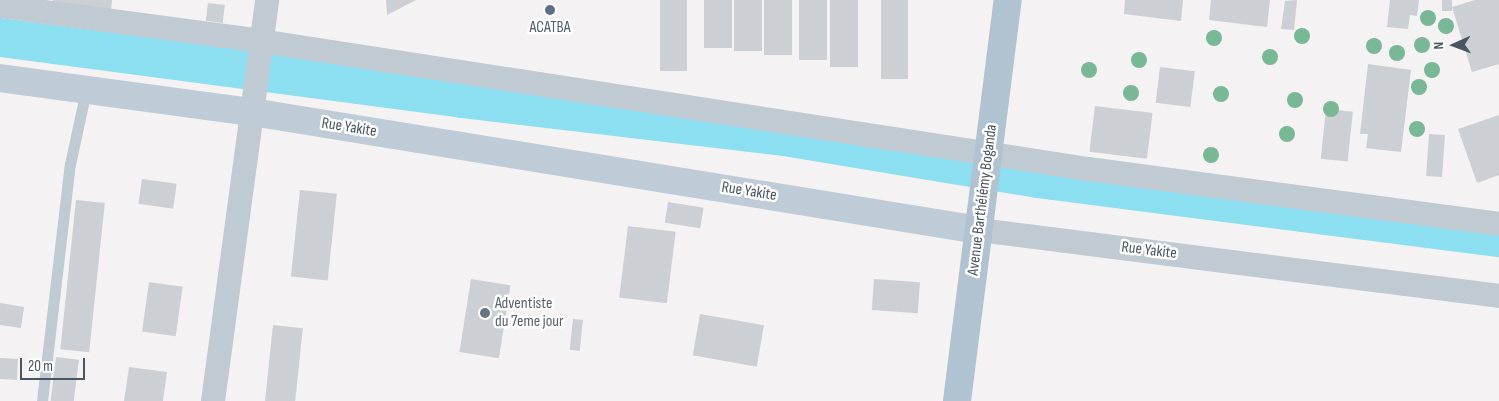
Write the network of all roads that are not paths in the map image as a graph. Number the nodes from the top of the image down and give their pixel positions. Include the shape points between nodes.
1 (267, 0) edge
2 (1008, 0) edge
3 (0, 6) edge
4 (261, 41) junction
5 (0, 78) edge
6 (86, 90) junction
7 (252, 112) junction
8 (989, 153) junction
9 (980, 217) junction
10 (1499, 224) edge
11 (1499, 296) edge
12 (42, 401) edge
13 (213, 401) edge
14 (957, 401) edge

1 - 4 street
2 - 8 main road, Avenue Barthélémy Boganda
3 - 4 street
4 - 7 street
4 - 8 street
5 - 6 main road, Rue Yakite
6 - 7 main road, Rue Yakite
6 - 12 lane via 70,164
7 - 9 main road, Rue Yakite
7 - 13 street
8 - 9 main road, Avenue Barthélémy Boganda
8 - 10 street
9 - 11 street, Rue Yakite
9 - 14 main road, Avenue Barthélémy Boganda

